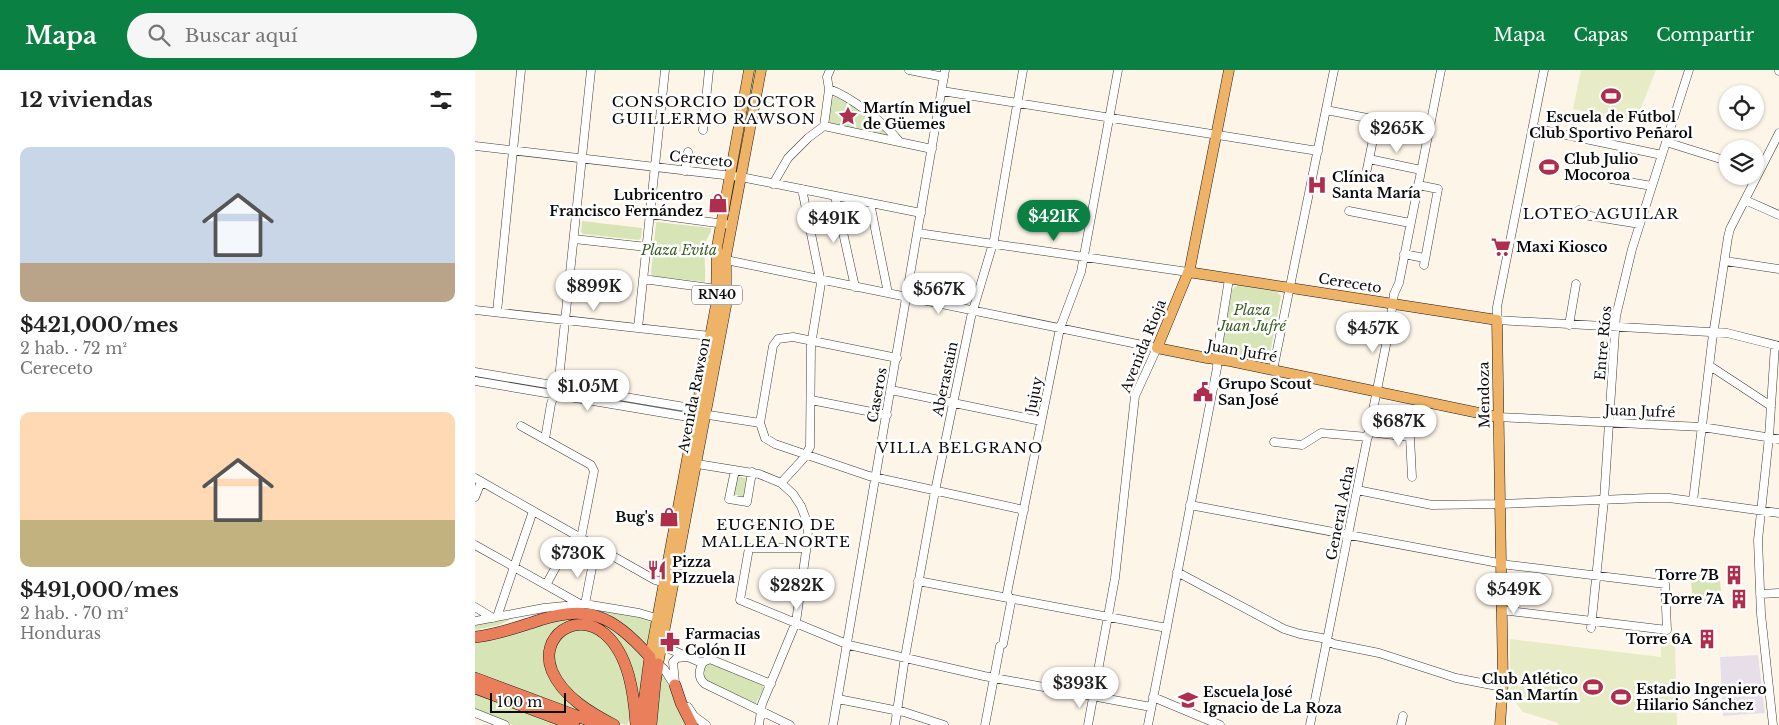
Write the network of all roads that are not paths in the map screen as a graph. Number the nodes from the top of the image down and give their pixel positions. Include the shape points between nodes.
1 (521, 70) edge
2 (591, 70) edge
3 (665, 70) edge
4 (709, 70) edge
5 (749, 70) edge
6 (761, 70) edge
7 (830, 70) edge
8 (909, 70) edge
9 (1023, 70) edge
10 (1118, 70) edge
11 (1229, 70) edge
12 (1334, 70) edge
13 (1441, 70) edge
14 (1544, 70) edge
15 (1689, 70) edge
16 (945, 74) edge
17 (829, 89) junction
18 (942, 91) junction
19 (1017, 103) junction
20 (1326, 110) junction
21 (1109, 118) junction
22 (1377, 120) junction
23 (824, 126) junction
24 (1533, 128) junction
25 (703, 130) dead end
26 (1429, 130) junction
27 (1779, 133) edge
28 (1216, 135) junction
29 (899, 142) junction
30 (1666, 142) junction
31 (475, 146) edge
32 (932, 149) junction
33 (514, 151) junction
34 (1318, 151) junction
35 (688, 152) dead end
36 (1662, 155) junction
37 (1764, 158) edge
38 (582, 159) junction
39 (1369, 159) junction
40 (1719, 159) edge
41 (655, 168) junction
42 (1367, 169) dead end
43 (1421, 170) junction
44 (685, 171) junction
45 (735, 177) junction
46 (1611, 179) dead end
47 (773, 184) junction
48 (1418, 185) junction
49 (1751, 185) edge
50 (1652, 186) junction
51 (801, 189) junction
52 (835, 196) junction
53 (1745, 200) junction
54 (870, 203) junction
55 (1579, 210) dead end
56 (1349, 211) dead end
57 (921, 213) junction
58 (650, 214) junction
59 (1779, 215) edge
60 (1410, 223) junction
61 (726, 224) junction
62 (1640, 224) junction
63 (918, 233) junction
64 (574, 238) junction
65 (718, 241) junction
66 (993, 244) junction
67 (647, 247) junction
68 (1404, 254) junction
69 (1083, 258) junction
70 (726, 260) junction
71 (1725, 262) junction
72 (1779, 269) edge
73 (1188, 272) junction
74 (643, 279) junction
75 (1229, 279) junction
76 (820, 280) junction
77 (1576, 284) dead end
78 (855, 287) junction
79 (1290, 288) junction
80 (717, 290) junction
81 (889, 293) junction
82 (907, 297) junction
83 (1392, 304) junction
84 (475, 310) edge
85 (973, 310) junction
86 (497, 312) junction
87 (565, 320) junction
88 (1497, 320) junction
89 (1569, 325) junction
90 (1615, 327) junction
91 (638, 328) junction
92 (1060, 328) junction
93 (722, 330) junction
94 (1714, 333) junction
95 (710, 336) junction
96 (812, 340) junction
97 (1777, 346) edge
98 (1157, 348) junction
99 (897, 358) junction
100 (1217, 359) junction
101 (1709, 366) junction
102 (1273, 370) junction
103 (475, 372) edge
104 (475, 382) edge
105 (557, 386) junction
106 (891, 390) junction
107 (1377, 392) junction
108 (554, 394) junction
109 (811, 400) junction
110 (953, 403) junction
111 (1771, 406) junction
112 (701, 413) junction
113 (887, 415) junction
114 (1498, 417) junction
115 (1041, 421) junction
116 (760, 423) junction
117 (1609, 423) junction
118 (521, 426) dead end
119 (1702, 427) junction
120 (1368, 435) junction
121 (1769, 437) junction
122 (545, 439) junction
123 (1779, 439) edge
124 (1274, 442) dead end
125 (806, 454) junction
126 (691, 463) junction
127 (735, 470) junction
128 (752, 472) junction
129 (875, 477) junction
130 (1412, 477) dead end
131 (478, 480) edge
132 (781, 483) junction
133 (1357, 490) junction
134 (935, 491) junction
135 (475, 497) edge
136 (1604, 500) junction
137 (1693, 502) junction
138 (1500, 504) junction
139 (1190, 505) junction
140 (1024, 510) junction
141 (1762, 510) junction
142 (533, 511) junction
143 (1779, 513) edge
144 (1348, 536) junction
145 (581, 538) junction
146 (475, 545) edge
147 (596, 547) junction
148 (806, 548) junction
149 (558, 563) dead end
150 (1501, 564) junction
151 (514, 567) junction
152 (1177, 572) junction
153 (1597, 576) junction
154 (918, 581) junction
155 (669, 584) junction
156 (546, 585) junction
157 (559, 592) junction
158 (1760, 594) junction
159 (1779, 594) edge
160 (1010, 599) junction
161 (578, 604) junction
162 (660, 604) junction
163 (475, 608) edge
164 (555, 608) junction
165 (1501, 610) junction
166 (639, 613) junction
167 (475, 614) edge
168 (495, 617) junction
169 (1109, 617) junction
170 (657, 620) junction
171 (475, 621) edge
172 (796, 623) junction
173 (1591, 624) junction
174 (1167, 628) junction
175 (665, 633) junction
176 (475, 636) edge
177 (1327, 640) junction
178 (847, 643) junction
179 (657, 644) junction
180 (687, 657) junction
181 (905, 657) junction
182 (654, 661) junction
183 (702, 663) junction
184 (475, 678) edge
185 (994, 678) junction
186 (675, 684) junction
187 (771, 684) junction
188 (1502, 687) junction
189 (475, 688) edge
190 (1094, 697) junction
191 (1153, 697) junction
192 (837, 699) junction
193 (1151, 707) junction
194 (897, 710) junction
195 (761, 712) junction
196 (475, 713) edge
197 (1403, 716) dead end
198 (643, 722) edge
199 (505, 725) edge
200 (574, 725) edge
201 (601, 725) edge
202 (614, 725) edge
203 (692, 725) edge
204 (706, 725) edge
205 (759, 725) edge
206 (790, 725) edge
207 (833, 725) edge
208 (895, 725) edge
209 (944, 725) edge
210 (985, 725) edge
211 (1088, 725) edge
212 (1148, 725) edge
213 (1220, 725) edge
214 (1310, 725) edge
215 (1401, 725) edge
216 (1500, 725) edge
217 (1773, 725) edge

1 - 33 street
2 - 38 street
3 - 41 street
4 - 25 street
5 - 45 main road, Avenida Rawson / RN40
6 - 45 main road, Avenida Rawson / RN40
7 - 17 street via 827,76
8 - 16 street
9 - 19 street, Aberastain
10 - 21 street, Jujuy
11 - 28 main road, Avenida Rioja
12 - 20 street
13 - 26 street, General Acha
14 - 24 street, Mendoza
15 - 30 street, Entre Ríos
16 - 18 street, Caseros
17 - 23 street
17 - 29 street via 889,129
18 - 19 street
18 - 32 street, Caseros
19 - 21 street
19 - 66 street, Aberastain
20 - 22 street
20 - 34 street
21 - 28 street
21 - 69 street, Jujuy
22 - 26 street
22 - 39 street
23 - 29 street
23 - 47 street via 788,158
24 - 36 street
24 - 88 street, Mendoza via 1497,306
26 - 43 street, General Acha
27 - 37 street
28 - 34 street
28 - 73 main road, Avenida Rioja
29 - 32 street
30 - 36 street, Entre Ríos
30 - 40 street
31 - 33 street, Cereceto
32 - 57 street, Caseros
33 - 38 street, Cereceto
33 - 86 street
34 - 79 street
35 - 44 street
36 - 50 street, Entre Ríos
38 - 41 street, Cereceto
38 - 64 street
39 - 42 street
39 - 43 street
41 - 44 street, Cereceto
41 - 58 street
43 - 48 street, General Acha
44 - 45 street, Cereceto
45 - 47 street, Cereceto
45 - 61 main road, Avenida Rawson / RN40
46 - 50 street
47 - 51 street, Cereceto
48 - 60 street, General Acha
48 - 68 street via 1438,190 1424,261
49 - 53 street
50 - 62 street, Entre Ríos
51 - 52 street, Cereceto
51 - 76 street
52 - 54 street, Cereceto
52 - 78 street
53 - 59 street
53 - 71 street via 1730,229
54 - 57 street, Cereceto
54 - 81 street
55 - 62 street via 1578,214
56 - 60 street
57 - 63 street, Caseros
58 - 61 street
58 - 67 street
60 - 68 street, General Acha
61 - 65 main road, Avenida Rawson / RN40
61 - 70 main road, Avenida Rawson / RN40
62 - 90 street, Entre Ríos via 1623,283
63 - 66 street, Cereceto
63 - 82 street, Caseros
64 - 67 street
64 - 87 street
65 - 70 street via 720,253
65 - 80 main road, Avenida Rawson / RN40
66 - 69 street, Cereceto
66 - 85 street, Aberastain
67 - 74 street
68 - 83 street, General Acha
69 - 73 street, Cereceto
69 - 92 street, Jujuy
70 - 76 street, Juan Jufré
70 - 93 main road, Avenida Rawson / RN40 via 726,306
71 - 72 street
71 - 94 street
73 - 75 main road, Cereceto
73 - 98 main road, Avenida Rioja
74 - 80 street
74 - 91 street
75 - 79 main road, Cereceto
75 - 100 street
76 - 78 street, Juan Jufré
76 - 96 street
77 - 89 street
78 - 81 street, Juan Jufré
79 - 83 main road, Cereceto
79 - 102 street
80 - 95 main road, Avenida Rawson / RN40
81 - 82 street, Juan Jufré
82 - 85 street, Juan Jufré
82 - 99 street, Caseros
83 - 88 main road, Cereceto
83 - 107 street, General Acha
84 - 86 street
85 - 92 street, Juan Jufré
85 - 110 street, Aberastain
86 - 87 street
87 - 91 street
87 - 105 street
88 - 89 street, Cereceto
88 - 114 main road, Mendoza
89 - 90 street, Cereceto
90 - 94 street, Cereceto
90 - 117 street, Entre Ríos
91 - 95 street
92 - 98 street, Juan Jufré
92 - 115 street, Jujuy
93 - 95 street
93 - 112 main road, Avenida Rawson / RN40
94 - 97 street, Cereceto via 1727,333
94 - 101 street
95 - 112 main road, Avenida Rawson / RN40
96 - 99 street
96 - 109 street
96 - 116 street via 791,337 777,340 773,346
97 - 111 street
98 - 100 main road, Juan Jufré
98 - 169 street, Avenida Rioja via 1135,396
99 - 106 street, Caseros
100 - 102 main road, Juan Jufré
100 - 139 street
101 - 111 street
101 - 119 street
102 - 107 main road, Juan Jufré
103 - 105 street
104 - 108 street
105 - 108 street
105 - 112 street via 691,408
106 - 110 street
106 - 113 street, Caseros
107 - 114 main road, Juan Jufré
107 - 120 street, General Acha
108 - 112 street via 688,417
108 - 122 street
109 - 113 street
109 - 125 street via 810,447
110 - 115 street
110 - 134 street, Aberastain
111 - 121 street
112 - 116 street
112 - 126 main road, Avenida Rawson / RN40
113 - 129 street, Caseros
114 - 117 street, Juan Jufré
114 - 138 main road, Mendoza
115 - 140 street, Jujuy
116 - 125 street via 769,441
117 - 119 street, Juan Jufré
117 - 136 street, Entre Ríos
118 - 122 street
119 - 121 street, Juan Jufré
119 - 137 street
120 - 124 street via 1321,433 1302,445
120 - 130 street via 1410,437
120 - 133 street, General Acha
121 - 123 street, Juan Jufré
121 - 141 street
122 - 145 street via 591,465 594,471
125 - 129 street
125 - 132 street
126 - 127 street
126 - 155 main road, Avenida Rawson / RN40
127 - 128 street
127 - 128 street via 729,499 747,502
128 - 132 street
129 - 134 street
129 - 178 street, Caseros
131 - 135 street
131 - 142 street
132 - 148 street via 795,496 804,512
133 - 138 street via 1431,505
133 - 144 street, General Acha
134 - 140 street
134 - 154 street, Aberastain
136 - 137 street via 1649,498
136 - 138 street
136 - 153 street, Entre Ríos
137 - 141 street
138 - 150 main road, Mendoza
139 - 144 street
139 - 152 street
140 - 160 street, Jujuy via 1007,593
141 - 143 street
141 - 158 street via 1758,540
142 - 145 street
142 - 151 street
144 - 150 street
144 - 177 street, General Acha
145 - 147 street
146 - 151 street
147 - 155 street via 655,580
147 - 161 street
148 - 172 street
148 - 172 street via 749,548 740,600
149 - 156 street
150 - 153 street
150 - 165 main road, Mendoza
151 - 156 street
151 - 168 street
152 - 174 street
152 - 177 street via 1284,629
153 - 173 street, Entre Ríos
153 - 173 street via 1665,584 1667,630
154 - 160 street
154 - 181 street, Aberastain
155 - 162 main road, Avenida Rawson / RN40
155 - 175 main road, Avenida Rawson / RN40
156 - 157 street
157 - 161 street
157 - 164 street via 560,600
158 - 159 street
158 - 217 street
160 - 169 street
160 - 185 street, Jujuy
161 - 164 highway
161 - 166 street
162 - 166 street via 651,611
162 - 170 main road, Avenida Rawson / RN40
163 - 167 street
163 - 168 street
164 - 168 street
164 - 176 highway
165 - 173 street
165 - 188 main road, Mendoza
166 - 170 street
168 - 171 street
169 - 174 street
169 - 190 street, Avenida Rioja
170 - 175 street
170 - 179 main road, Avenida Rawson / RN40
172 - 178 street
172 - 187 street
174 - 191 street
175 - 179 main road, Avenida Rawson / RN40
176 - 182 highway via 498,634 559,614 584,613 619,627
177 - 188 street via 1456,678
177 - 214 street, General Acha
178 - 181 street
178 - 192 street, Caseros
179 - 180 street
179 - 182 main road, Avenida Rawson / RN40
180 - 183 street
180 - 186 street via 673,662
181 - 185 street
181 - 194 street, Aberastain
182 - 186 street
182 - 198 highway, Avenida Rawson / RN40 via 655,683
183 - 187 street via 710,659
183 - 195 street via 699,674 705,684
184 - 201 highway
185 - 190 street
185 - 210 street, Jujuy
186 - 203 highway via 683,710
186 - 204 street via 690,711
187 - 195 street
188 - 216 main road, Mendoza
189 - 200 highway
190 - 193 street
190 - 211 street, Avenida Rioja
191 - 193 street
191 - 213 street
192 - 194 street
192 - 207 street, Caseros
193 - 212 street
194 - 208 street, Aberastain
194 - 209 street
195 - 205 street
195 - 206 street
196 - 199 street
197 - 215 street
198 - 202 highway via 623,659 612,642 590,625 569,626 559,633 551,646 549,660 552,670 574,699

